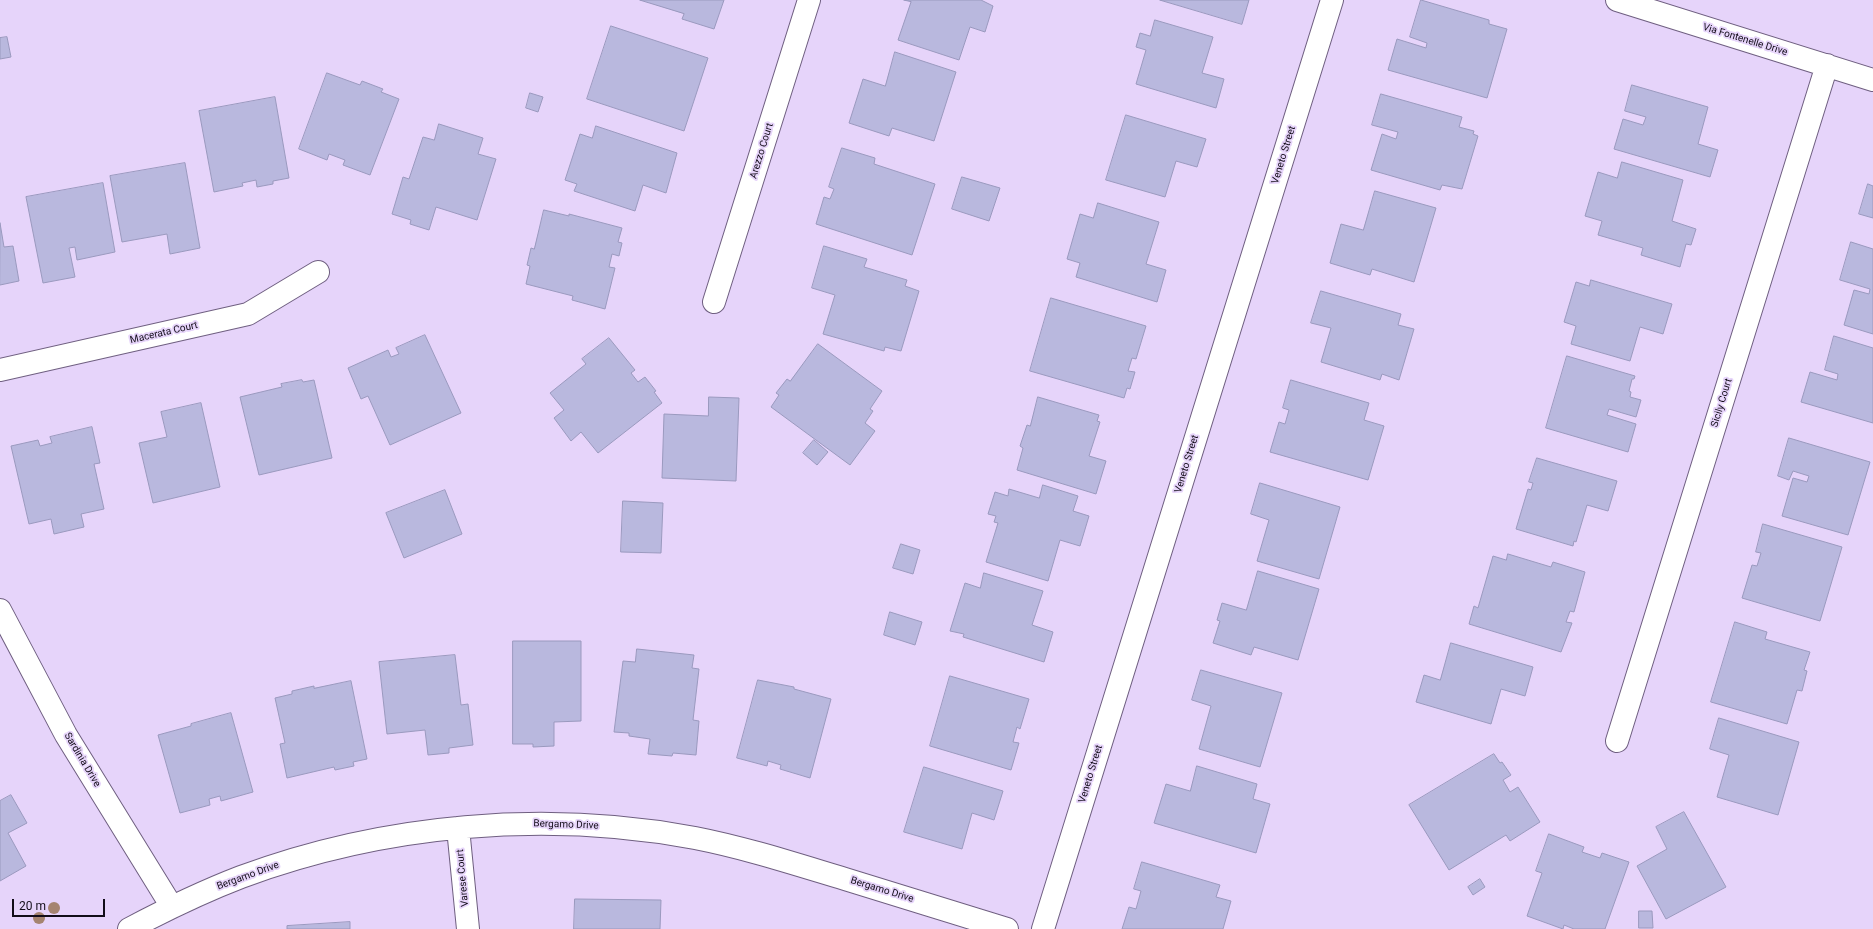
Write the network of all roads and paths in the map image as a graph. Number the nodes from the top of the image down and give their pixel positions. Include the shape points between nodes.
1 (809, 0) edge
2 (1332, 0) edge
3 (1617, 0) edge
4 (1827, 65) junction
5 (1873, 80) edge
6 (318, 272) dead end
7 (714, 302) dead end
8 (0, 370) edge
9 (0, 610) edge
10 (1616, 741) dead end
11 (458, 828) junction
12 (172, 907) junction
13 (129, 929) edge
14 (468, 929) edge
15 (1006, 929) edge
16 (1042, 929) edge

1 - 7 street, Arezzo Court
2 - 16 street, Veneto Street
3 - 4 street, Via Fontenelle Drive
4 - 5 street, Via Fontenelle Drive
4 - 10 street, Sicily Court
6 - 8 street, Macerata Court via 248,314
9 - 12 street, Sardinia Drive via 66,735
11 - 12 street, Bergamo Drive via 398,836 315,853 241,877
11 - 14 street, Varese Court
11 - 15 street, Bergamo Drive via 536,824 617,827 694,838 765,854
12 - 13 street, Bergamo Drive

